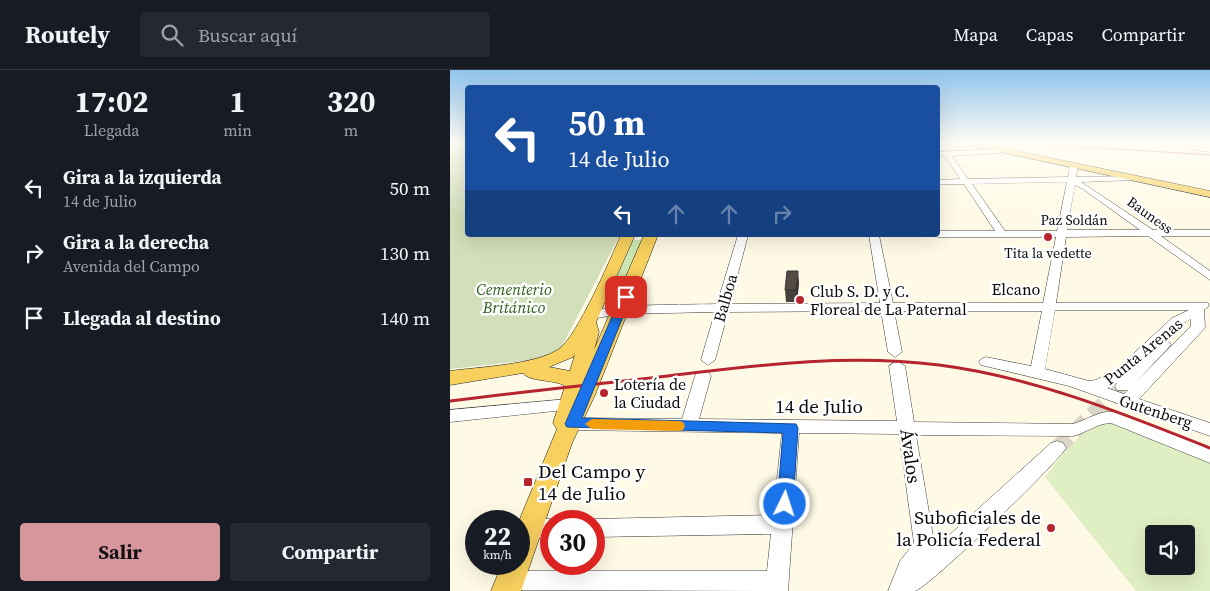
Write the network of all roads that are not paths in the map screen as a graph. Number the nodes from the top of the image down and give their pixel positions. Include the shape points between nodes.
1 (953, 167) edge
2 (1074, 167) edge
3 (1081, 167) edge
4 (1134, 178) junction
5 (1072, 180) junction
6 (940, 182) edge
7 (966, 182) junction
8 (1210, 194) edge
9 (1002, 233) junction
10 (1151, 233) junction
11 (1210, 233) edge
12 (940, 234) edge
13 (1063, 234) junction
14 (626, 237) edge
15 (650, 237) edge
16 (742, 237) edge
17 (874, 237) edge
18 (1210, 276) edge
19 (623, 305) junction
20 (1048, 306) junction
21 (1204, 306) edge
22 (887, 307) junction
23 (722, 308) junction
24 (592, 312) junction
25 (605, 346) junction
26 (582, 359) junction
27 (986, 362) dead end
28 (543, 367) junction
29 (1037, 372) junction
30 (450, 379) edge
31 (576, 384) junction
32 (1087, 387) junction
33 (1124, 394) junction
34 (450, 416) edge
35 (567, 424) junction
36 (688, 426) junction
37 (791, 428) junction
38 (908, 428) junction
39 (1210, 430) edge
40 (1061, 439) junction
41 (1210, 456) edge
42 (545, 510) edge
43 (784, 524) junction
44 (605, 528) edge
45 (540, 529) edge
46 (530, 545) edge
47 (530, 574) edge
48 (777, 586) edge
49 (899, 590) edge

1 - 7 street
2 - 5 street
3 - 4 main road
4 - 5 street
4 - 8 main road
5 - 7 street
5 - 10 street, Bauness
5 - 13 street
6 - 7 street
7 - 9 street
9 - 12 street, Paz Soldán
9 - 13 street, Paz Soldán
10 - 11 street, Paz Soldán
10 - 13 street, Paz Soldán
10 - 18 street, Bauness
13 - 20 street
14 - 24 main road
15 - 19 main road
16 - 23 street, Balboa
17 - 22 street, Ávalos
19 - 23 street, Elcano
19 - 24 main road via 600,305
19 - 25 main road
20 - 21 street, Elcano
20 - 22 street, Elcano
20 - 29 street
21 - 32 street, Punta Arenas via 1179,320 1111,380 1096,387
21 - 33 street, Punta Arenas
22 - 23 street, Elcano
22 - 38 street, Ávalos
23 - 36 street, Balboa
24 - 26 main road
24 - 28 main road via 571,349
25 - 26 main road
25 - 35 main road
26 - 28 main road
26 - 31 main road
27 - 29 street, Gutenberg
28 - 30 main road
28 - 31 main road
29 - 32 street, Gutenberg
31 - 35 main road
32 - 33 street, Gutenberg
33 - 39 street, Gutenberg
34 - 35 street, 14 de Julio
35 - 36 street, 14 de Julio
35 - 42 main road
36 - 37 street, 14 de Julio
37 - 38 street, 14 de Julio
37 - 43 street
38 - 40 street, 14 de Julio
38 - 49 street, Ávalos via 925,546 908,568
40 - 41 street, Gutenberg via 1100,417 1118,418
40 - 49 street via 1008,495
43 - 44 street
43 - 48 street
45 - 46 main road
47 - 48 street

